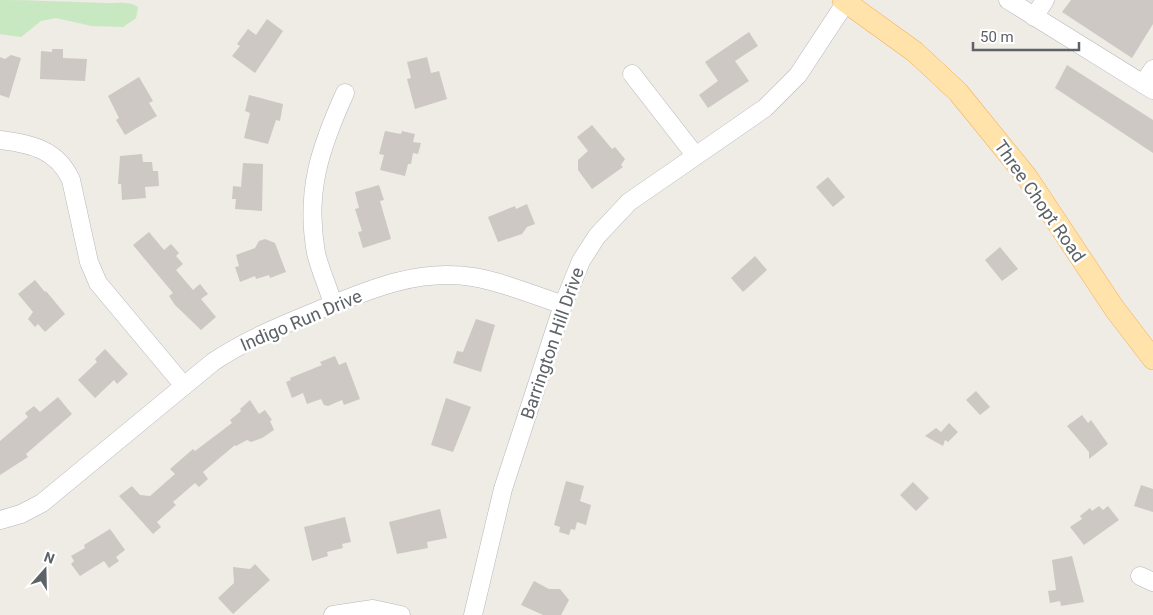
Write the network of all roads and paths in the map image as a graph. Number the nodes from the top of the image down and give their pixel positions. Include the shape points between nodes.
1 (1008, 0) edge
2 (1045, 0) edge
3 (845, 1) edge
4 (1034, 16) junction
5 (632, 74) dead end
6 (1150, 81) edge
7 (344, 93) dead end
8 (0, 140) edge
9 (695, 155) junction
10 (333, 304) junction
11 (563, 305) junction
12 (1153, 359) edge
13 (184, 386) junction
14 (0, 520) edge
15 (333, 615) edge
16 (401, 615) edge
17 (473, 615) edge

1 - 4 street
2 - 4 street
3 - 9 street, Barrington Hill Drive via 798,75 765,108
3 - 12 main road, Three Chopt Road via 927,62 958,92 1005,147 1114,308
4 - 6 street
5 - 9 street
7 - 10 street via 326,134 312,190 312,224 317,254
8 - 13 street via 41,148 67,170 89,262 98,283
9 - 11 street, Barrington Hill Drive via 629,202 597,236 581,260
10 - 11 street, Indigo Run Drive via 398,280 432,275 473,277
10 - 13 street, Indigo Run Drive via 235,348
11 - 17 street, Barrington Hill Drive via 503,489
13 - 14 street, Indigo Run Drive via 42,503
15 - 16 street via 372,609

